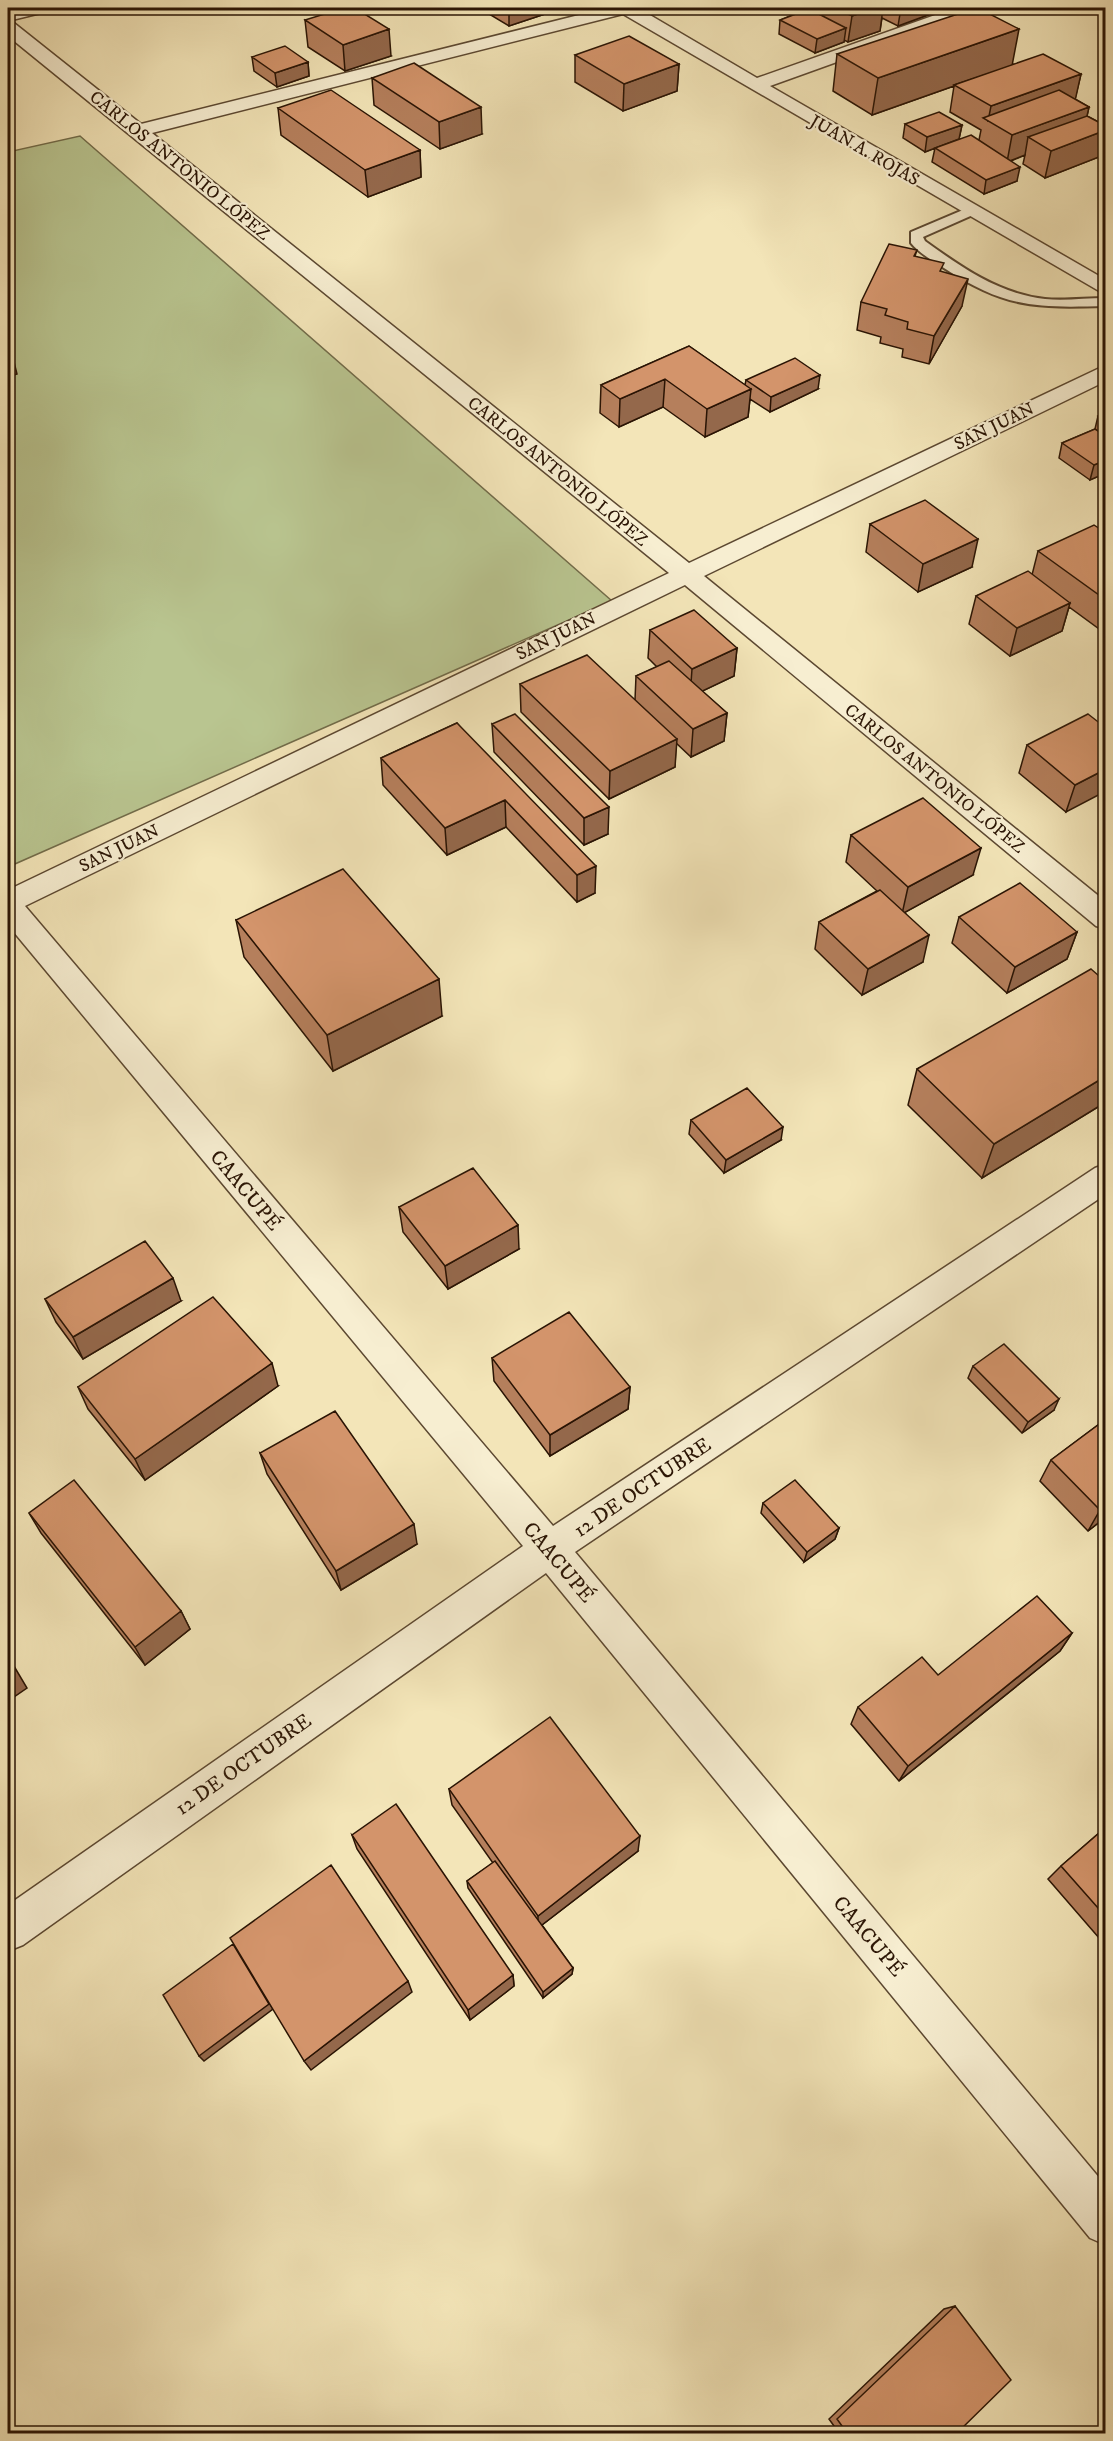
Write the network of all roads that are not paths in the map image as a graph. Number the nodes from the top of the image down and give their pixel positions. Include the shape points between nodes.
1 (39, 8) edge
2 (626, 8) edge
3 (970, 8) edge
4 (8, 16) edge
5 (8, 27) edge
6 (754, 86) junction
7 (137, 131) junction
8 (970, 211) junction
9 (1106, 289) edge
10 (1106, 302) edge
11 (1106, 372) edge
12 (685, 573) junction
13 (8, 904) edge
14 (1106, 918) edge
15 (1106, 1177) edge
16 (549, 1549) junction
17 (8, 1930) edge
18 (1106, 2222) edge

1 - 4 street
2 - 6 street, JUAN A. ROJAS
2 - 7 street
3 - 6 street
5 - 7 street, CARLOS ANTONIO LÓPEZ
6 - 8 street, JUAN A. ROJAS
7 - 12 street, CARLOS ANTONIO LÓPEZ
8 - 9 street, JUAN A. ROJAS
8 - 10 lane via 916,236 918,243 993,290 1014,298 1038,303
11 - 12 street, SAN JUAN
12 - 13 street, SAN JUAN
12 - 14 street, CARLOS ANTONIO LÓPEZ
13 - 16 street, CAACUPÉ
15 - 16 street, 12 DE OCTUBRE
16 - 17 street, 12 DE OCTUBRE
16 - 18 street, CAACUPÉ

